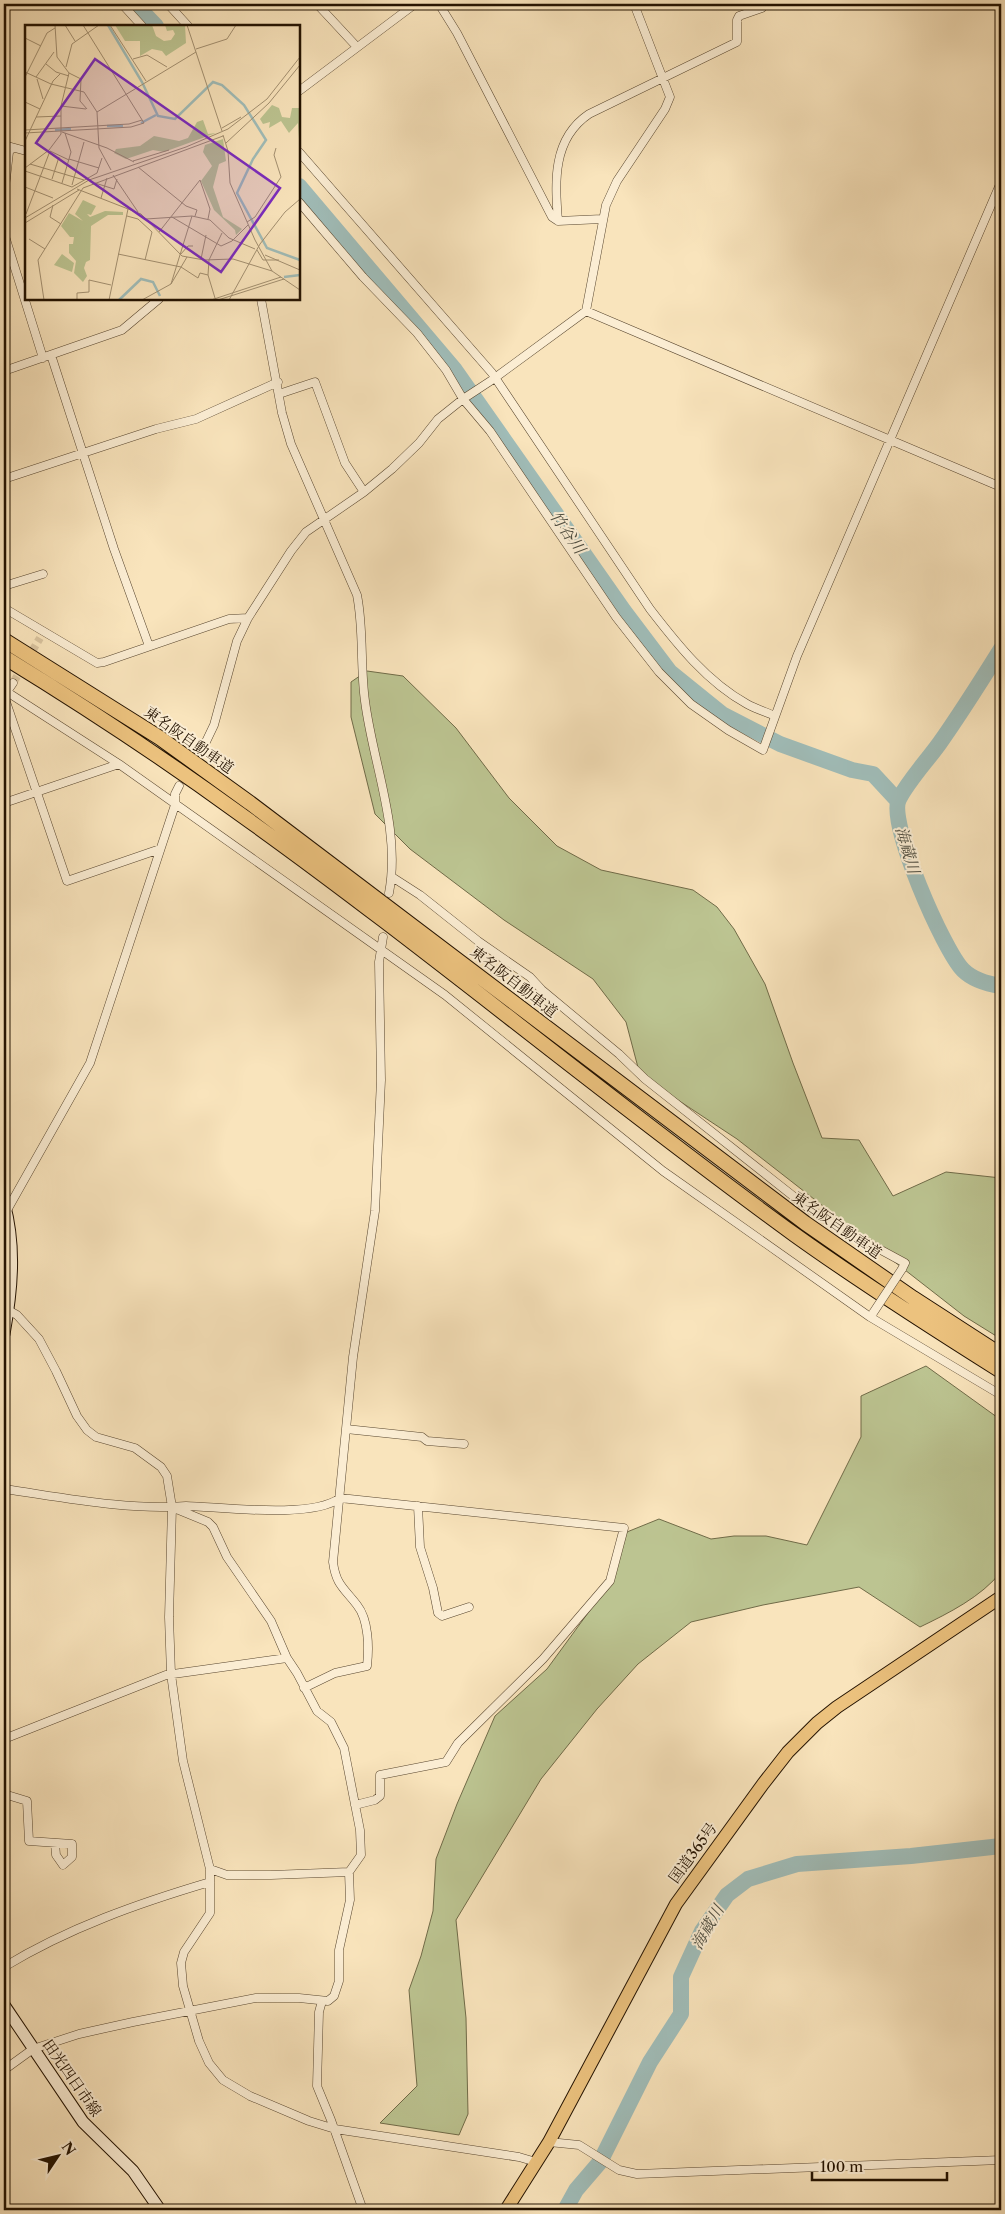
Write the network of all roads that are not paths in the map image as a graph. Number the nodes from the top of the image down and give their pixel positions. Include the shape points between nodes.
1 (122, 4) edge
2 (168, 4) edge
3 (317, 4) edge
4 (415, 4) edge
5 (439, 4) edge
6 (634, 4) edge
7 (765, 4) edge
8 (141, 25) edge
9 (187, 25) edge
10 (357, 47) junction
11 (664, 79) junction
12 (300, 90) edge
13 (7, 149) edge
14 (25, 151) edge
15 (300, 153) edge
16 (1001, 182) edge
17 (4, 196) edge
18 (300, 203) edge
19 (602, 218) junction
20 (558, 221) junction
21 (4, 233) edge
22 (12, 260) junction
23 (4, 263) edge
24 (25, 296) edge
25 (26, 300) edge
26 (158, 300) edge
27 (261, 300) edge
28 (586, 312) junction
29 (47, 357) junction
30 (4, 371) edge
31 (494, 379) junction
32 (278, 382) junction
33 (280, 394) junction
34 (465, 398) junction
35 (890, 441) junction
36 (83, 452) junction
37 (4, 479) edge
38 (1001, 487) edge
39 (364, 492) junction
40 (322, 520) junction
41 (43, 574) dead end
42 (4, 586) edge
43 (4, 608) edge
44 (248, 618) junction
45 (4, 640) edge
46 (149, 646) junction
47 (4, 657) edge
48 (13, 683) tunnel mouth
49 (5, 694) edge
50 (775, 718) junction
51 (203, 748) tunnel mouth
52 (119, 764) junction
53 (179, 786) tunnel mouth
54 (37, 792) junction
55 (4, 803) edge
56 (175, 805) junction
57 (160, 849) junction
58 (392, 877) junction
59 (389, 893) dead end
60 (383, 937) dead end
61 (381, 949) junction
62 (5, 1208) edge
63 (8, 1260) edge
64 (8, 1310) junction
65 (871, 1315) junction
66 (4, 1334) edge
67 (1001, 1355) edge
68 (1001, 1370) edge
69 (1001, 1394) edge
70 (346, 1429) junction
71 (464, 1444) dead end
72 (4, 1489) edge
73 (340, 1498) junction
74 (418, 1506) junction
75 (172, 1507) junction
76 (1001, 1596) edge
77 (469, 1607) dead end
78 (287, 1658) junction
79 (171, 1674) junction
80 (304, 1688) junction
81 (4, 1739) edge
82 (4, 1794) edge
83 (355, 1805) junction
84 (55, 1843) dead end
85 (210, 1869) junction
86 (349, 1872) junction
87 (210, 1882) junction
88 (4, 1966) edge
89 (322, 2001) junction
90 (4, 2005) edge
91 (190, 2012) junction
92 (33, 2049) junction
93 (4, 2070) edge
94 (334, 2129) junction
95 (552, 2143) junction
96 (1001, 2160) edge
97 (536, 2162) junction
98 (160, 2210) edge
99 (363, 2210) edge
100 (506, 2210) edge

1 - 8 street
2 - 9 street
3 - 10 street
4 - 10 street
5 - 20 street via 552,218
6 - 11 street
7 - 11 street via 739,16 737,42
10 - 12 street
11 - 19 street via 670,97 666,109 617,181
11 - 20 street via 579,121 558,159 555,183
13 - 14 street
13 - 17 street
15 - 31 street
16 - 35 street
18 - 34 street via 363,277 417,333
19 - 20 street
19 - 28 street
21 - 22 street
22 - 23 street
22 - 24 street
25 - 29 street
26 - 29 street via 122,330
27 - 32 street
28 - 31 street
28 - 35 street
29 - 30 street
29 - 36 street
31 - 34 street
31 - 50 street via 675,641 724,688
32 - 33 street
32 - 36 street via 196,419
33 - 39 street via 315,382 345,463
33 - 40 street via 290,444
34 - 39 street via 438,419 419,443
34 - 50 street via 616,616 659,672 691,704 763,750
35 - 38 street
35 - 50 street via 797,656
36 - 37 street
36 - 46 street
39 - 40 street
40 - 44 street via 306,532 291,551
40 - 58 street via 357,595 364,700 389,829
41 - 42 street
43 - 46 street via 42,635 97,663
44 - 46 street via 229,619
44 - 51 street via 238,641 214,725
45 - 67 highway, 東名阪自動車道 via 160,738 796,1217
47 - 68 highway, 東名阪自動車道 via 80,703 242,815 796,1235 905,1311
48 - 49 street
49 - 52 street
49 - 54 street
52 - 54 street
52 - 56 street
53 - 56 street via 174,794
54 - 55 street
54 - 57 street via 67,881
56 - 57 street
56 - 61 street
57 - 62 street via 90,1063
58 - 59 street
58 - 65 street, bridge via 530,977 645,1079 807,1207 905,1263
60 - 61 street
61 - 65 street via 444,995 663,1171
61 - 70 street via 375,1211 352,1357
62 - 63 main road via 11,1241
63 - 64 main road
64 - 66 main road
64 - 75 street via 18,1315 39,1339 87,1430 96,1437 135,1448 161,1467 167,1476
65 - 69 street
70 - 71 street
70 - 73 street
72 - 75 street via 98,1502
73 - 74 street
73 - 75 street via 334,1503 299,1510
73 - 80 street via 333,1562 335,1577 364,1617 367,1666 335,1672
74 - 77 street via 420,1547 438,1613 442,1616
74 - 83 street via 624,1528 610,1581 543,1659 458,1743 446,1762 380,1775 380,1796
75 - 78 street via 213,1527 227,1557 271,1621
75 - 79 street
76 - 95 highway, 国道365号 via 838,1707 788,1752 676,1904
78 - 79 street
78 - 80 street
79 - 81 street
79 - 85 street via 183,1761
80 - 83 street via 316,1711 335,1727 344,1748
82 - 84 street via 28,1801 29,1841
83 - 86 street via 361,1855
85 - 86 street via 236,1875
85 - 87 street
86 - 89 street via 350,1900 339,1950 339,1981 334,1996
87 - 88 street via 94,1921
87 - 91 street via 210,1914 184,1952 181,1963
89 - 91 street via 256,1998
89 - 94 street via 316,2080
90 - 92 main road, 田光四日市線
91 - 92 street via 79,2034
91 - 94 street via 209,2064 223,2080 250,2096
92 - 93 street
92 - 98 main road, 田光四日市線 via 83,2122 133,2171
94 - 97 street
94 - 99 street
95 - 96 street via 579,2145 627,2173
95 - 97 highway, 国道365号
97 - 100 highway, 国道365号

